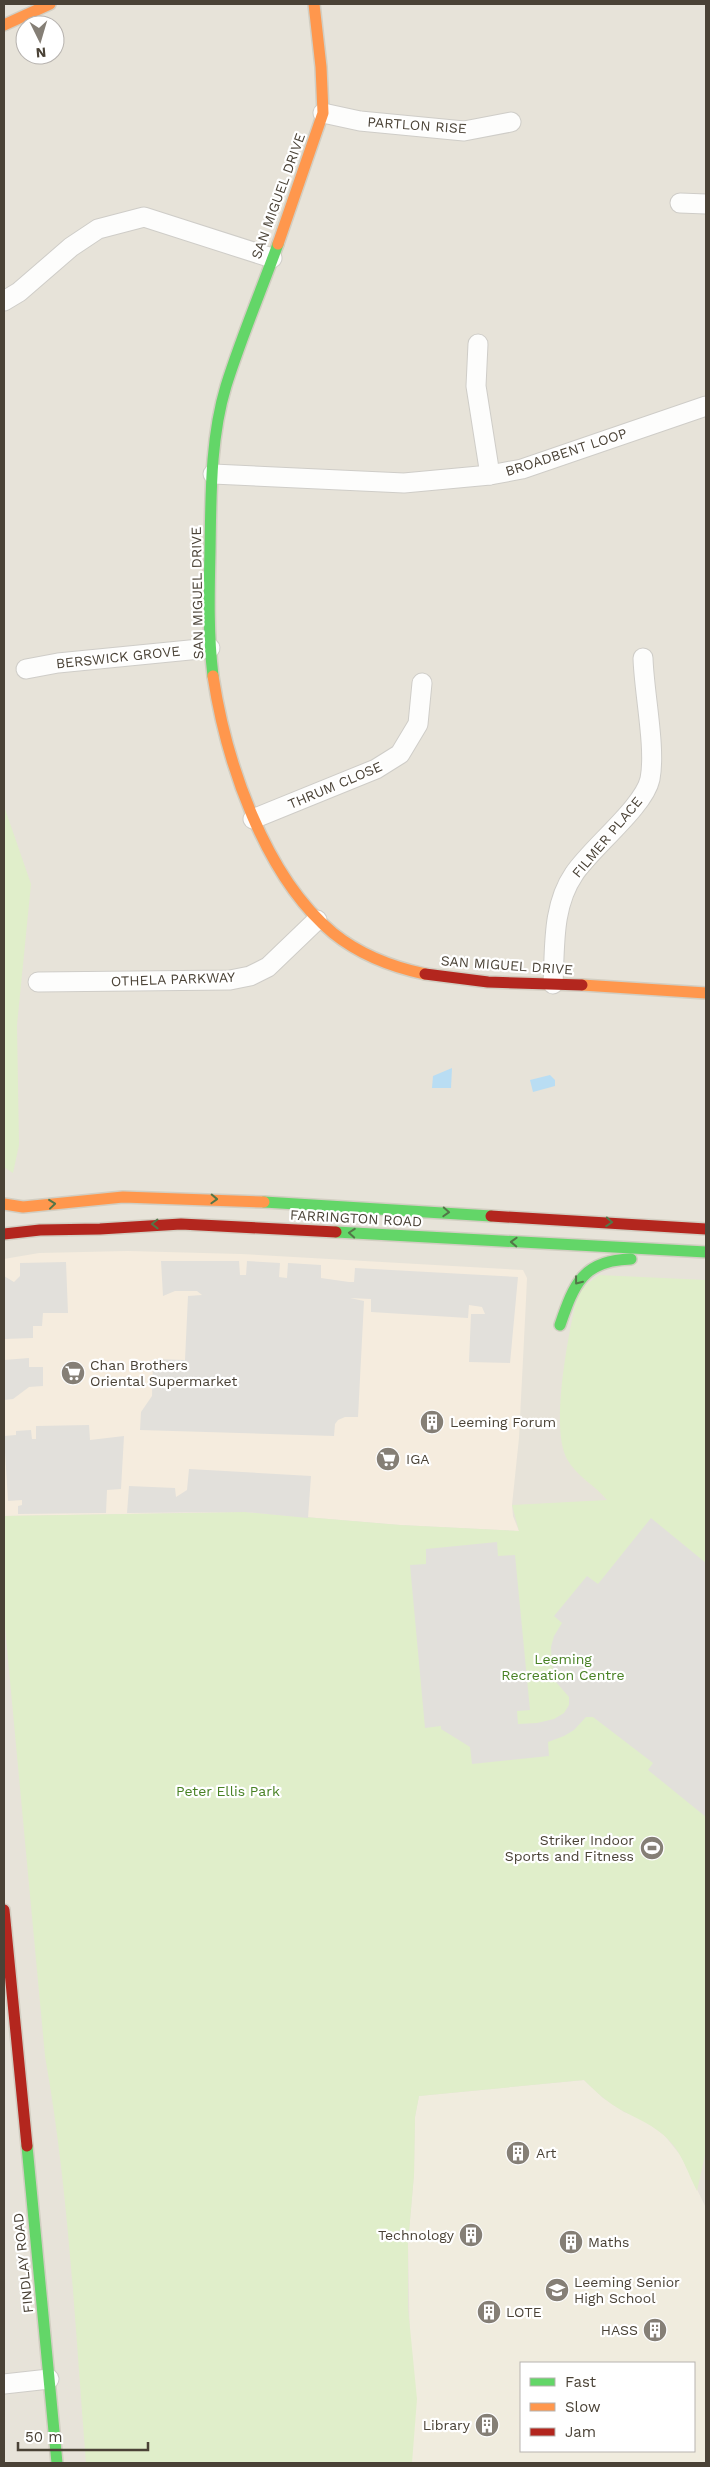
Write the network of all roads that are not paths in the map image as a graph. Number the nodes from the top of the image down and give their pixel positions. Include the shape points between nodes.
1 (50, 4) edge
2 (314, 4) edge
3 (4, 25) edge
4 (323, 113) junction
5 (511, 122) dead end
6 (680, 202) dead end
7 (706, 204) edge
8 (272, 258) junction
9 (4, 301) edge
10 (478, 344) dead end
11 (706, 406) edge
12 (213, 474) junction
13 (490, 475) junction
14 (210, 648) junction
15 (643, 658) dead end
16 (26, 668) dead end
17 (422, 682) dead end
18 (253, 819) junction
19 (317, 920) junction
20 (38, 982) dead end
21 (553, 984) junction
22 (706, 993) edge
23 (4, 1204) edge
24 (706, 1229) edge
25 (4, 1234) edge
26 (706, 1252) edge
27 (706, 1263) edge
28 (560, 1325) dead end
29 (4, 1910) edge
30 (49, 2380) junction
31 (4, 2384) edge
32 (56, 2463) edge

1 - 3 main road
2 - 4 main road, SAN MIGUEL DRIVE
4 - 5 street, PARTLON RISE via 360,121 464,132
4 - 8 main road, SAN MIGUEL DRIVE
6 - 7 street
8 - 9 street via 144,217 98,229
8 - 12 main road, SAN MIGUEL DRIVE via 226,387 218,421
10 - 13 street via 476,386
11 - 13 street, BROADBENT LOOP via 522,469
12 - 13 street, BROADBENT LOOP via 404,483
12 - 14 main road, SAN MIGUEL DRIVE
14 - 16 street, BERSWICK GROVE
14 - 18 main road, SAN MIGUEL DRIVE via 220,720
15 - 21 street, FILMER PLACE via 652,758 650,781 641,797 571,880 557,914
17 - 18 street, THRUM CLOSE via 418,724 400,754 376,769
18 - 19 main road, SAN MIGUEL DRIVE via 293,891
19 - 20 street, OTHELA PARKWAY via 268,967 250,976 230,980
19 - 21 main road, SAN MIGUEL DRIVE via 362,952 402,968 451,980
21 - 22 main road, SAN MIGUEL DRIVE
23 -> 24 main road, FARRINGTON ROAD via 23,1207 123,1197 198,1198
26 -> 25 main road, FARRINGTON ROAD via 181,1224 33,1229
27 -> 28 main road via 617,1258 597,1263 573,1287
29 - 30 main road, FINDLAY ROAD
30 - 31 street
30 - 32 main road, FINDLAY ROAD

